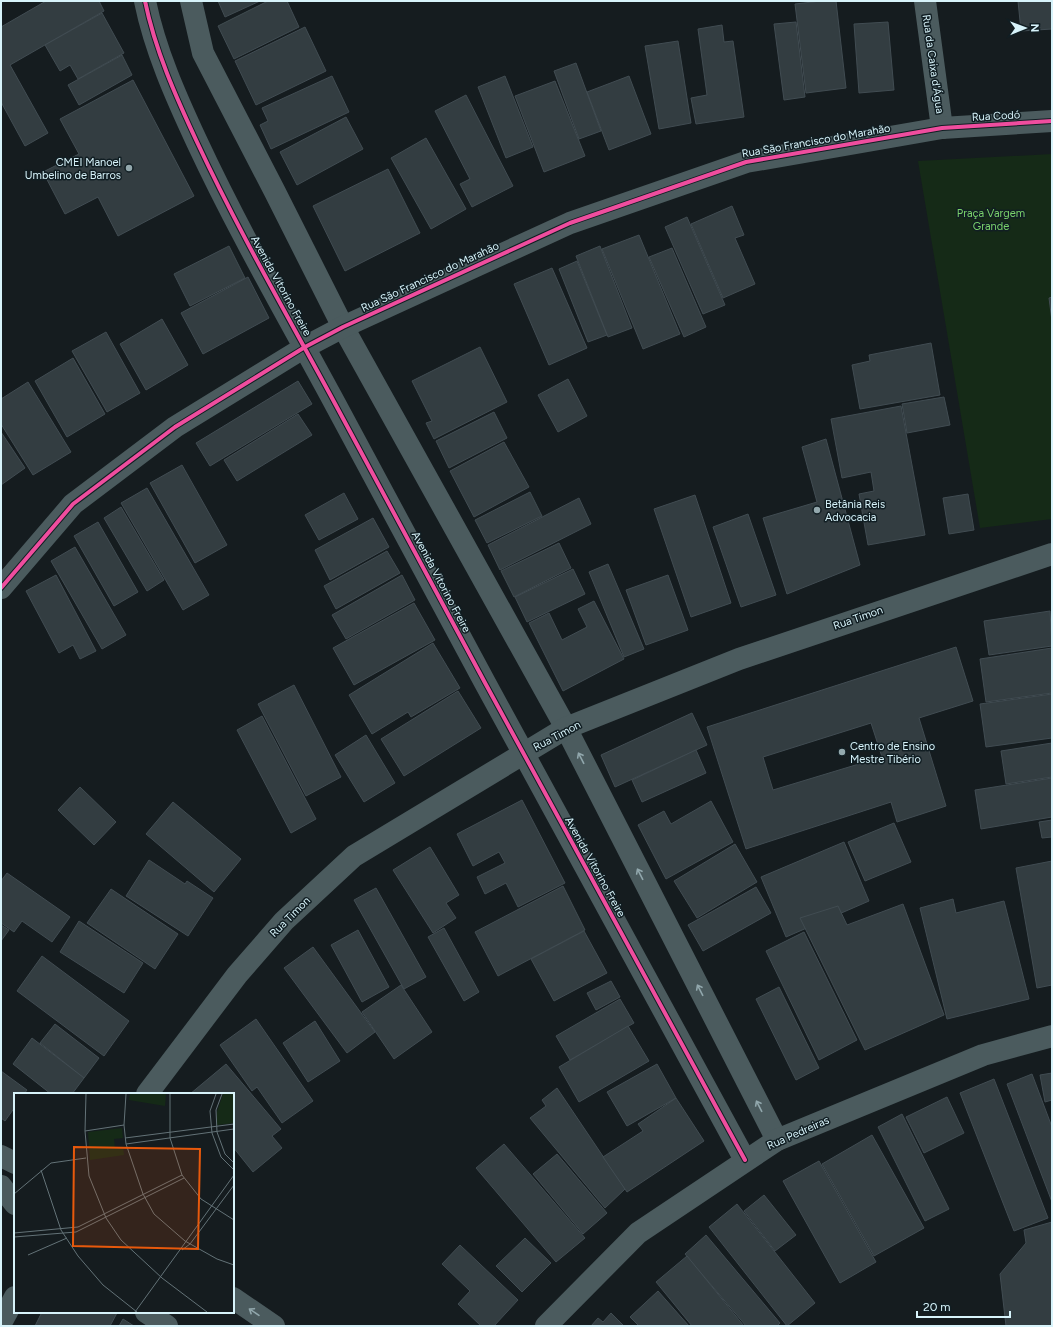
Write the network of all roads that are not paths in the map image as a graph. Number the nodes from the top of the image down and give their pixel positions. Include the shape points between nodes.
1 (145, 1) edge
2 (191, 1) edge
3 (925, 1) edge
4 (1052, 121) edge
5 (942, 128) junction
6 (343, 327) junction
7 (305, 347) junction
8 (1052, 554) edge
9 (1, 588) edge
10 (566, 728) junction
11 (523, 754) junction
12 (1052, 1036) edge
13 (148, 1093) edge
14 (777, 1140) junction
15 (1, 1156) edge
16 (745, 1160) junction
17 (14, 1162) edge
18 (1, 1186) edge
19 (14, 1203) edge
20 (14, 1298) edge
21 (234, 1299) edge
22 (147, 1313) edge
23 (1, 1323) edge
24 (166, 1326) edge
25 (274, 1326) edge
26 (546, 1326) edge

1 - 7 street, Avenida Vitorino Freire via 151,30 180,107 226,205
2 - 6 street via 202,53 276,192
3 - 5 street, Rua da Caixa d'Água
4 - 5 street, Rua Codó
5 - 6 street, Rua São Francisco do Marahão via 746,162 570,223
6 - 7 street, Rua São Francisco do Marahão
6 - 10 street
7 - 9 street, Rua São Francisco do Marahão via 174,427 73,504
7 - 11 street, Avenida Vitorino Freire
8 - 10 street, Rua Timon via 739,659
10 - 11 street, Rua Timon
14 -> 10 street
11 - 13 street, Rua Timon via 354,856 284,921 237,975
11 - 16 street, Avenida Vitorino Freire
12 - 14 street, Rua Pedreiras via 983,1055
14 - 16 street, Rua Pedreiras
15 - 17 street
16 - 26 street, Rua Pedreiras via 638,1234
18 - 19 street
20 - 23 street
25 -> 21 street
22 - 24 street

